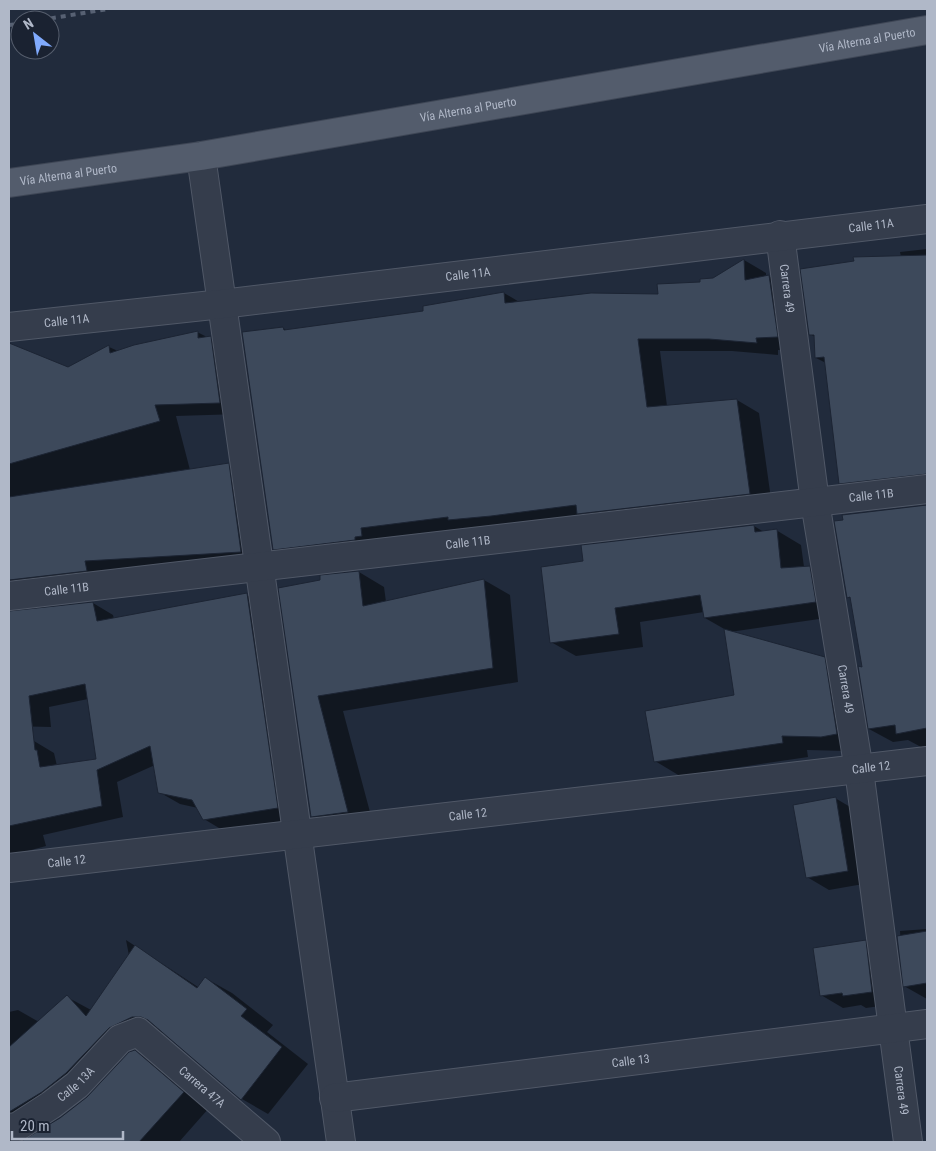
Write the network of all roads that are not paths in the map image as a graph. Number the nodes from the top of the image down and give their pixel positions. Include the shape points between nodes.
1 (927, 30) edge
2 (200, 156) junction
3 (9, 182) edge
4 (927, 219) edge
5 (780, 235) junction
6 (222, 304) junction
7 (9, 327) edge
8 (927, 489) edge
9 (815, 502) junction
10 (259, 567) junction
11 (9, 596) edge
12 (927, 762) edge
13 (859, 770) junction
14 (297, 835) junction
15 (9, 868) edge
16 (927, 1024) edge
17 (895, 1027) junction
18 (138, 1032) joint
19 (334, 1098) junction
20 (9, 1128) edge
21 (266, 1142) edge
22 (341, 1142) edge
23 (908, 1142) edge

1 - 2 main road, Vía Alterna al Puerto
2 - 3 main road, Vía Alterna al Puerto
2 - 6 street
4 - 5 street, Calle 11A
5 - 6 street, Calle 11A
5 - 9 street, Carrera 49
6 - 7 street, Calle 11A
6 - 10 street
8 - 9 street, Calle 11B
9 - 10 street, Calle 11B
9 - 13 street, Carrera 49
10 - 11 street, Calle 11B
10 - 14 street
12 - 13 street, Calle 12
13 - 14 street, Calle 12
13 - 17 street, Carrera 49
14 - 15 street, Calle 12
14 - 19 street
16 - 17 street, Calle 13
17 - 19 street, Calle 13
17 - 23 street, Carrera 49
18 - 20 street, Calle 13A via 120,1039 77,1085 51,1105 17,1127
18 - 21 street, Carrera 47A
19 - 22 street

